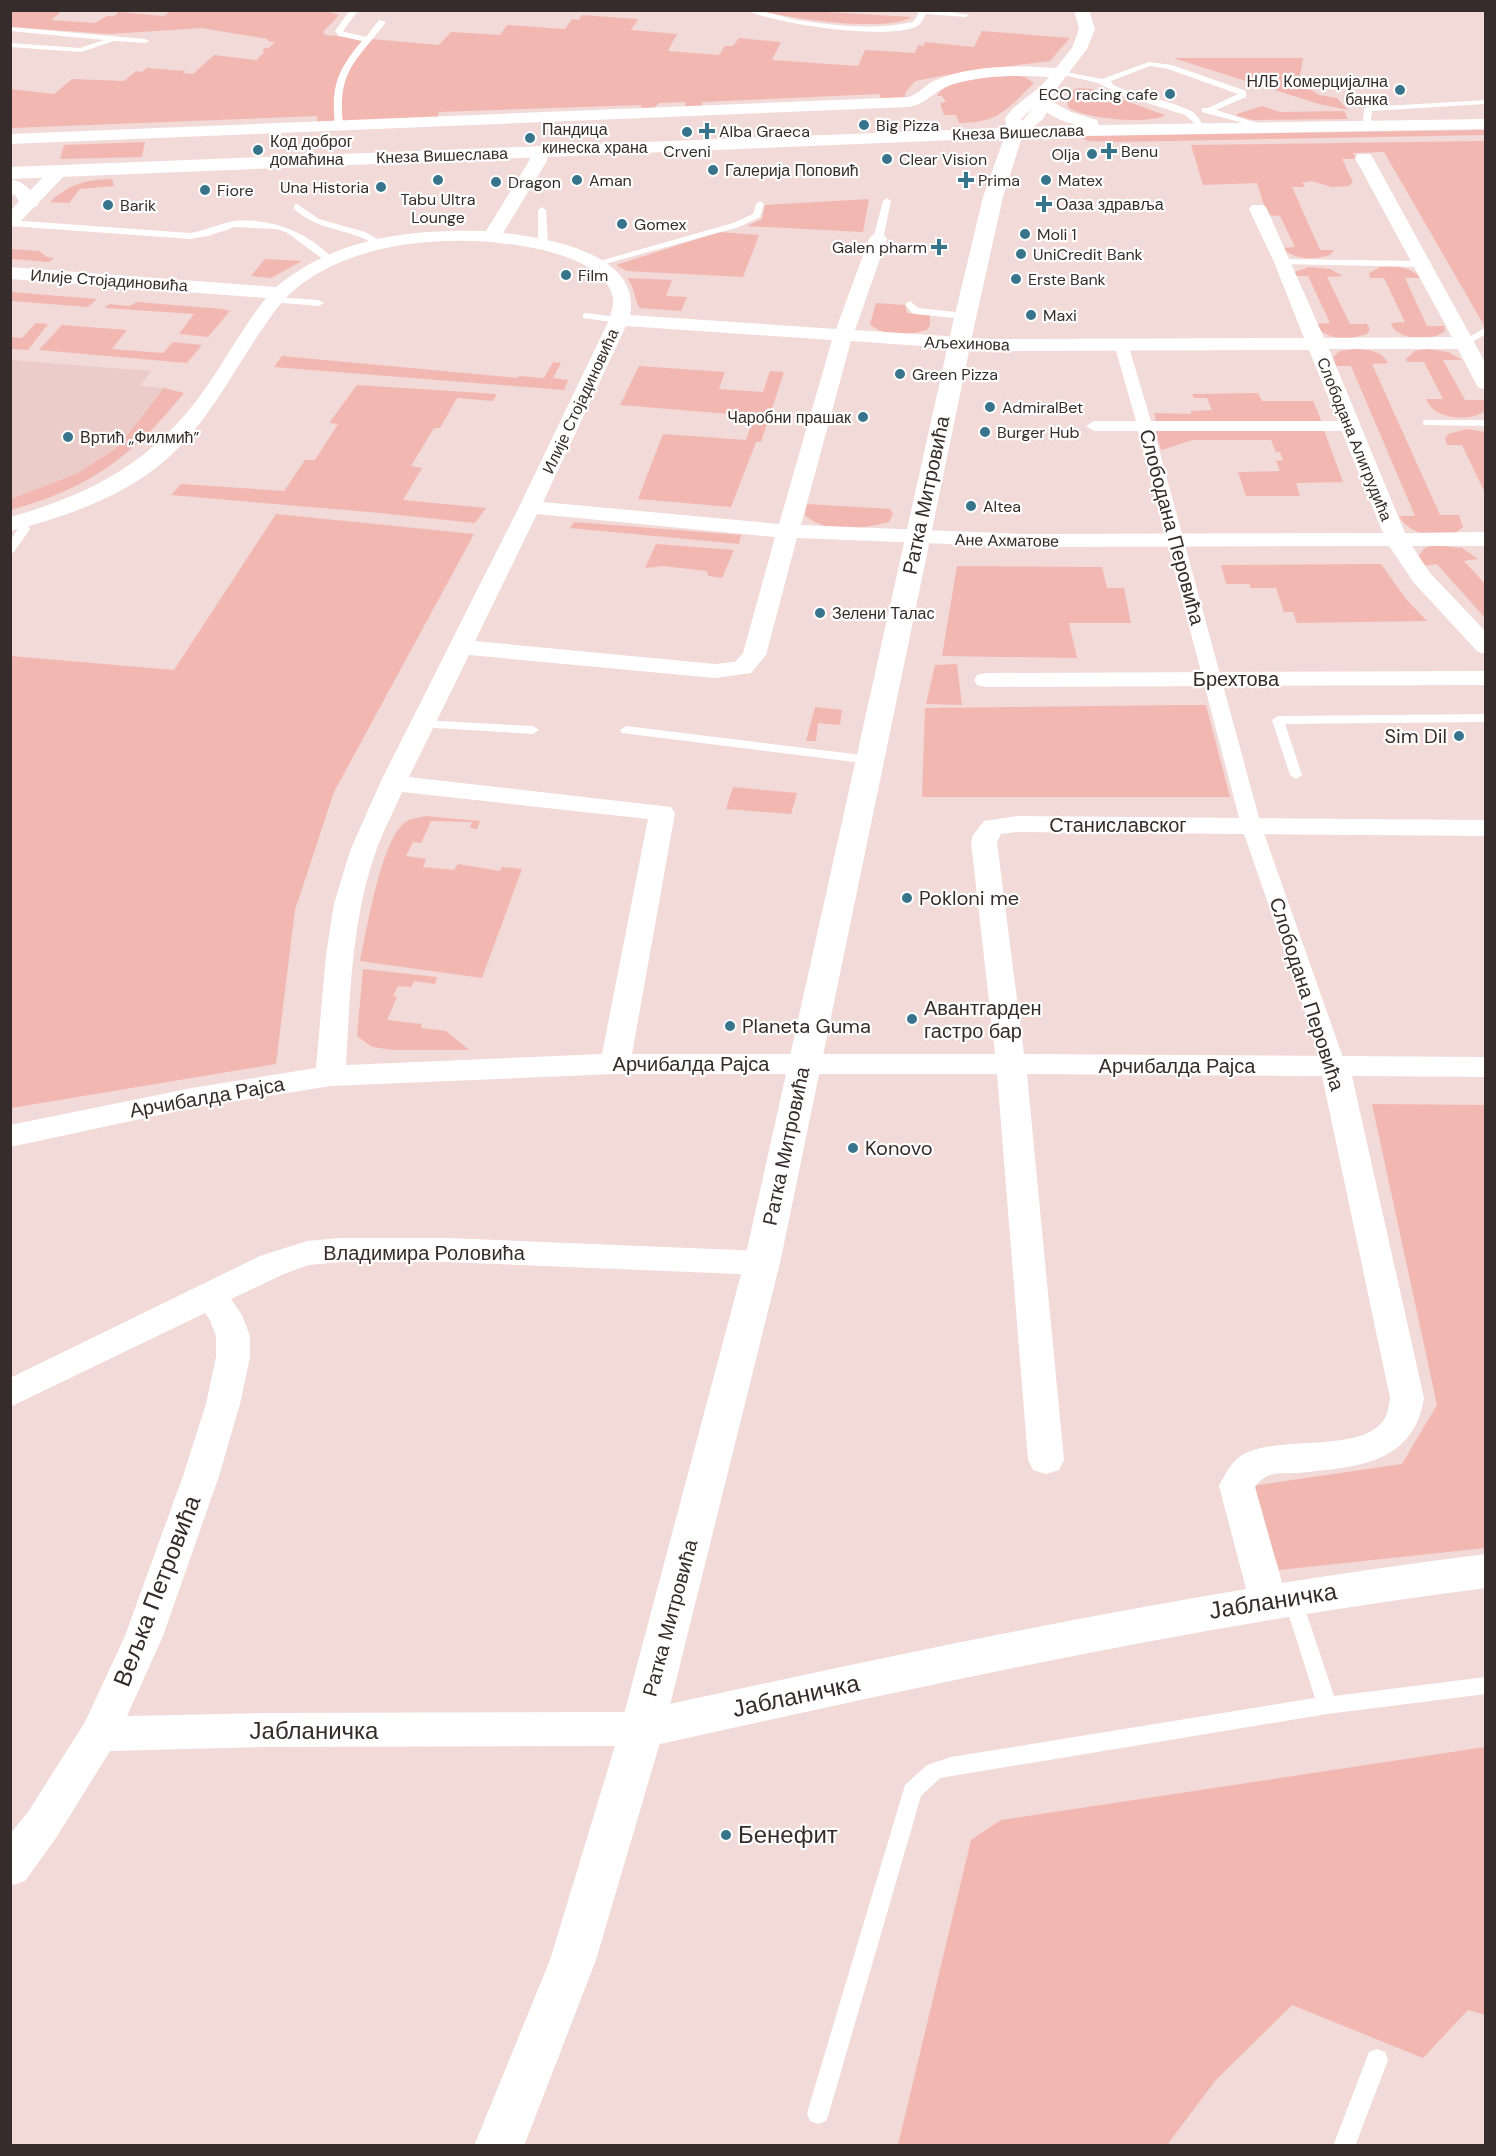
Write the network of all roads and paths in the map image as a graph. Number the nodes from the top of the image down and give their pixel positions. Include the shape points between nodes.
1 (750, 10) edge
2 (908, 10) edge
3 (1081, 10) edge
4 (924, 11) edge
5 (352, 12) edge
6 (965, 15) dead end
7 (382, 22) dead end
8 (10, 29) edge
9 (116, 38) junction
10 (145, 40) dead end
11 (368, 40) junction
12 (10, 45) edge
13 (1137, 67) junction
14 (1059, 73) junction
15 (1166, 76) dead end
16 (1101, 81) junction
17 (1147, 91) dead end
18 (1224, 95) dead end
19 (1046, 97) junction
20 (1236, 99) junction
21 (1485, 102) edge
22 (1185, 104) dead end
23 (1208, 111) junction
24 (1485, 124) edge
25 (339, 125) junction
26 (1370, 126) junction
27 (1268, 127) junction
28 (1200, 128) junction
29 (1120, 129) junction
30 (1015, 132) junction
31 (10, 139) edge
32 (540, 150) junction
33 (1364, 158) dead end
34 (60, 170) junction
35 (10, 173) edge
36 (10, 184) edge
37 (887, 201) dead end
38 (29, 203) junction
39 (760, 204) dead end
40 (297, 207) dead end
41 (1258, 209) dead end
42 (542, 210) dead end
43 (10, 223) edge
44 (492, 236) junction
45 (878, 239) joint
46 (382, 244) junction
47 (543, 244) junction
48 (330, 260) junction
49 (1283, 262) junction
50 (594, 264) junction
51 (1423, 264) junction
52 (10, 273) edge
53 (277, 297) junction
54 (319, 303) dead end
55 (910, 304) dead end
56 (586, 316) dead end
57 (965, 316) junction
58 (619, 320) junction
59 (1485, 330) edge
60 (844, 336) junction
61 (1316, 343) junction
62 (1464, 343) junction
63 (959, 344) junction
64 (1121, 344) junction
65 (1485, 384) edge
66 (1427, 423) dead end
67 (1485, 423) edge
68 (1094, 426) dead end
69 (1145, 426) junction
70 (1348, 426) junction
71 (530, 507) junction
72 (15, 523) edge
73 (788, 531) junction
74 (917, 538) junction
75 (1485, 539) edge
76 (1174, 541) junction
77 (1397, 541) junction
78 (10, 550) edge
79 (459, 647) junction
80 (1485, 647) edge
81 (985, 676) dead end
82 (1485, 678) edge
83 (1213, 679) junction
84 (1485, 718) edge
85 (422, 724) junction
86 (533, 730) dead end
87 (626, 730) dead end
88 (870, 760) junction
89 (1296, 775) dead end
90 (393, 783) junction
91 (1251, 825) junction
92 (1485, 828) edge
93 (615, 1064) junction
94 (804, 1064) junction
95 (1011, 1066) junction
96 (1335, 1066) junction
97 (1485, 1067) edge
98 (331, 1076) junction
99 (10, 1136) edge
100 (762, 1263) junction
101 (210, 1296) junction
102 (10, 1394) edge
103 (1046, 1460) dead end
104 (1485, 1571) edge
105 (1280, 1599) junction
106 (1485, 1685) edge
107 (1327, 1705) junction
108 (642, 1729) junction
109 (99, 1734) junction
110 (10, 1867) edge
111 (1377, 2060) dead end
112 (818, 2113) dead end
113 (499, 2145) edge
114 (1344, 2145) edge

1 - 4 lane via 798,23 855,27 913,25
2 - 4 lane
3 - 14 street via 1085,34 1079,49
4 - 6 lane
5 - 11 lane via 339,31
7 - 11 lane
8 - 9 lane
9 - 10 lane
9 - 12 lane via 81,50
11 - 25 lane via 343,68 335,101
13 - 15 lane
13 - 16 lane
13 - 20 lane via 1169,67 1241,91 1243,95
14 - 16 lane
14 - 19 street
14 - 25 street via 992,72 942,82 922,100 912,102
16 - 17 lane
16 - 28 lane via 1122,92 1188,113
18 - 20 lane
19 - 29 main road via 1060,114
19 - 30 street via 1031,123
20 - 23 lane
21 - 26 lane via 1368,109 1366,120
22 - 23 lane
23 - 27 lane
24 - 26 main road, Кнеза Вишеслава
25 - 31 street
26 - 27 main road, Кнеза Вишеслава
27 - 28 main road, Кнеза Вишеслава
28 - 29 main road, Кнеза Вишеслава
29 - 30 main road, Кнеза Вишеслава
30 - 32 main road, Кнеза Вишеслава
30 - 57 main road, Ратка Митровића via 993,197
32 - 34 main road, Кнеза Вишеслава
32 - 44 street via 538,161
33 - 51 street
34 - 35 main road, Кнеза Вишеслава
34 - 38 street
36 - 38 main road via 24,193
37 - 45 lane
38 - 43 street
39 - 50 lane via 757,215 736,225
40 - 46 lane via 310,218 365,234
41 - 49 street, Слободана Алигрудића
42 - 47 lane
43 - 48 lane via 190,236 234,224 277,226 289,230
44 - 46 street, Илије Стојадиновића via 435,236
44 - 47 street, Илије Стојадиновића
45 - 60 street
46 - 48 street, Илије Стојадиновића
47 - 50 street, Илије Стојадиновића
48 - 53 street, Илије Стојадиновића via 301,275
49 - 51 lane
49 - 61 street, Слободана Алигрудића
50 - 58 street, Илије Стојадиновића via 618,288 622,298
51 - 62 street
52 - 53 street, Илије Стојадиновића
53 - 54 lane
53 - 72 street, Илије Стојадиновића via 199,410 160,453 100,492
55 - 57 lane via 915,311
56 - 58 lane
57 - 63 main road, Ратка Митровића
58 - 60 street, Аљехинова
58 - 71 street, Илије Стојадиновића
59 - 62 lane
60 - 63 street, Аљехинова
60 - 73 street
61 - 62 street, Аљехинова
61 - 64 street, Аљехинова
61 - 70 street, Слободана Алигрудића
62 - 65 street
63 - 64 street, Аљехинова
63 - 74 main road, Ратка Митровића
64 - 69 street, Слободана Перовића
66 - 67 lane
68 - 69 street
69 - 70 street
69 - 76 street, Слободана Перовића
70 - 77 street, Слободана Алигрудића
71 - 73 street, Ане Ахматове
71 - 79 street, Илије Стојадиновића
72 - 78 lane via 24,529
73 - 74 street, Ане Ахматове
73 - 79 street via 754,655 742,668 715,671
74 - 76 street, Ане Ахматове
74 - 88 main road, Ратка Митровића
75 - 77 street, Ане Ахматове
76 - 77 street, Ане Ахматове
76 - 83 street, Слободана Перовића
77 - 80 street, Слободана Алигрудића via 1422,578
79 - 85 street, Илије Стојадиновића
81 - 83 street, Брехтова
82 - 83 street, Брехтова
83 - 91 street, Слободана Перовића
84 - 89 lane via 1278,720
85 - 86 lane
85 - 90 street, Илије Стојадиновића
87 - 88 lane
88 - 94 main road, Ратка Митровића
90 - 93 street via 662,813
90 - 98 street, Илије Стојадиновића via 363,851 348,904 335,1002
91 - 92 street, Станиславског
91 - 95 street, Станиславског via 993,827 984,842
91 - 96 street, Слободана Перовића
93 - 94 street, Арчибалда Рајса
93 - 98 street, Арчибалда Рајса
94 - 95 street, Арчибалда Рајса
94 - 100 main road, Ратка Митровића
95 - 96 street, Арчибалда Рајса
95 - 103 street
96 - 97 street, Арчибалда Рајса
96 - 105 street, Слободана Перовића via 1407,1398 1407,1414 1398,1430 1382,1442 1357,1450 1263,1461 1246,1471 1237,1486
98 - 99 street, Арчибалда Рајса via 192,1098
100 - 101 street, Владимира Роловића via 447,1250 340,1250 307,1253 272,1265
100 - 108 main road, Ратка Митровића
101 - 102 street, Владимира Роловића
101 - 109 street, Вељка Петровића via 225,1315 233,1336 233,1357 223,1404 144,1636
104 - 105 main road, Јабланичка
105 - 107 lane
105 - 108 main road, Јабланичка via 1082,1635
106 - 107 lane
107 - 112 lane via 951,1766 934,1771 921,1781 912,1791
108 - 109 street, Јабланичка
108 - 113 main road, Ратка Митровића via 573,1960
109 - 110 street, Вељка Петровића via 42,1826
111 - 114 lane

